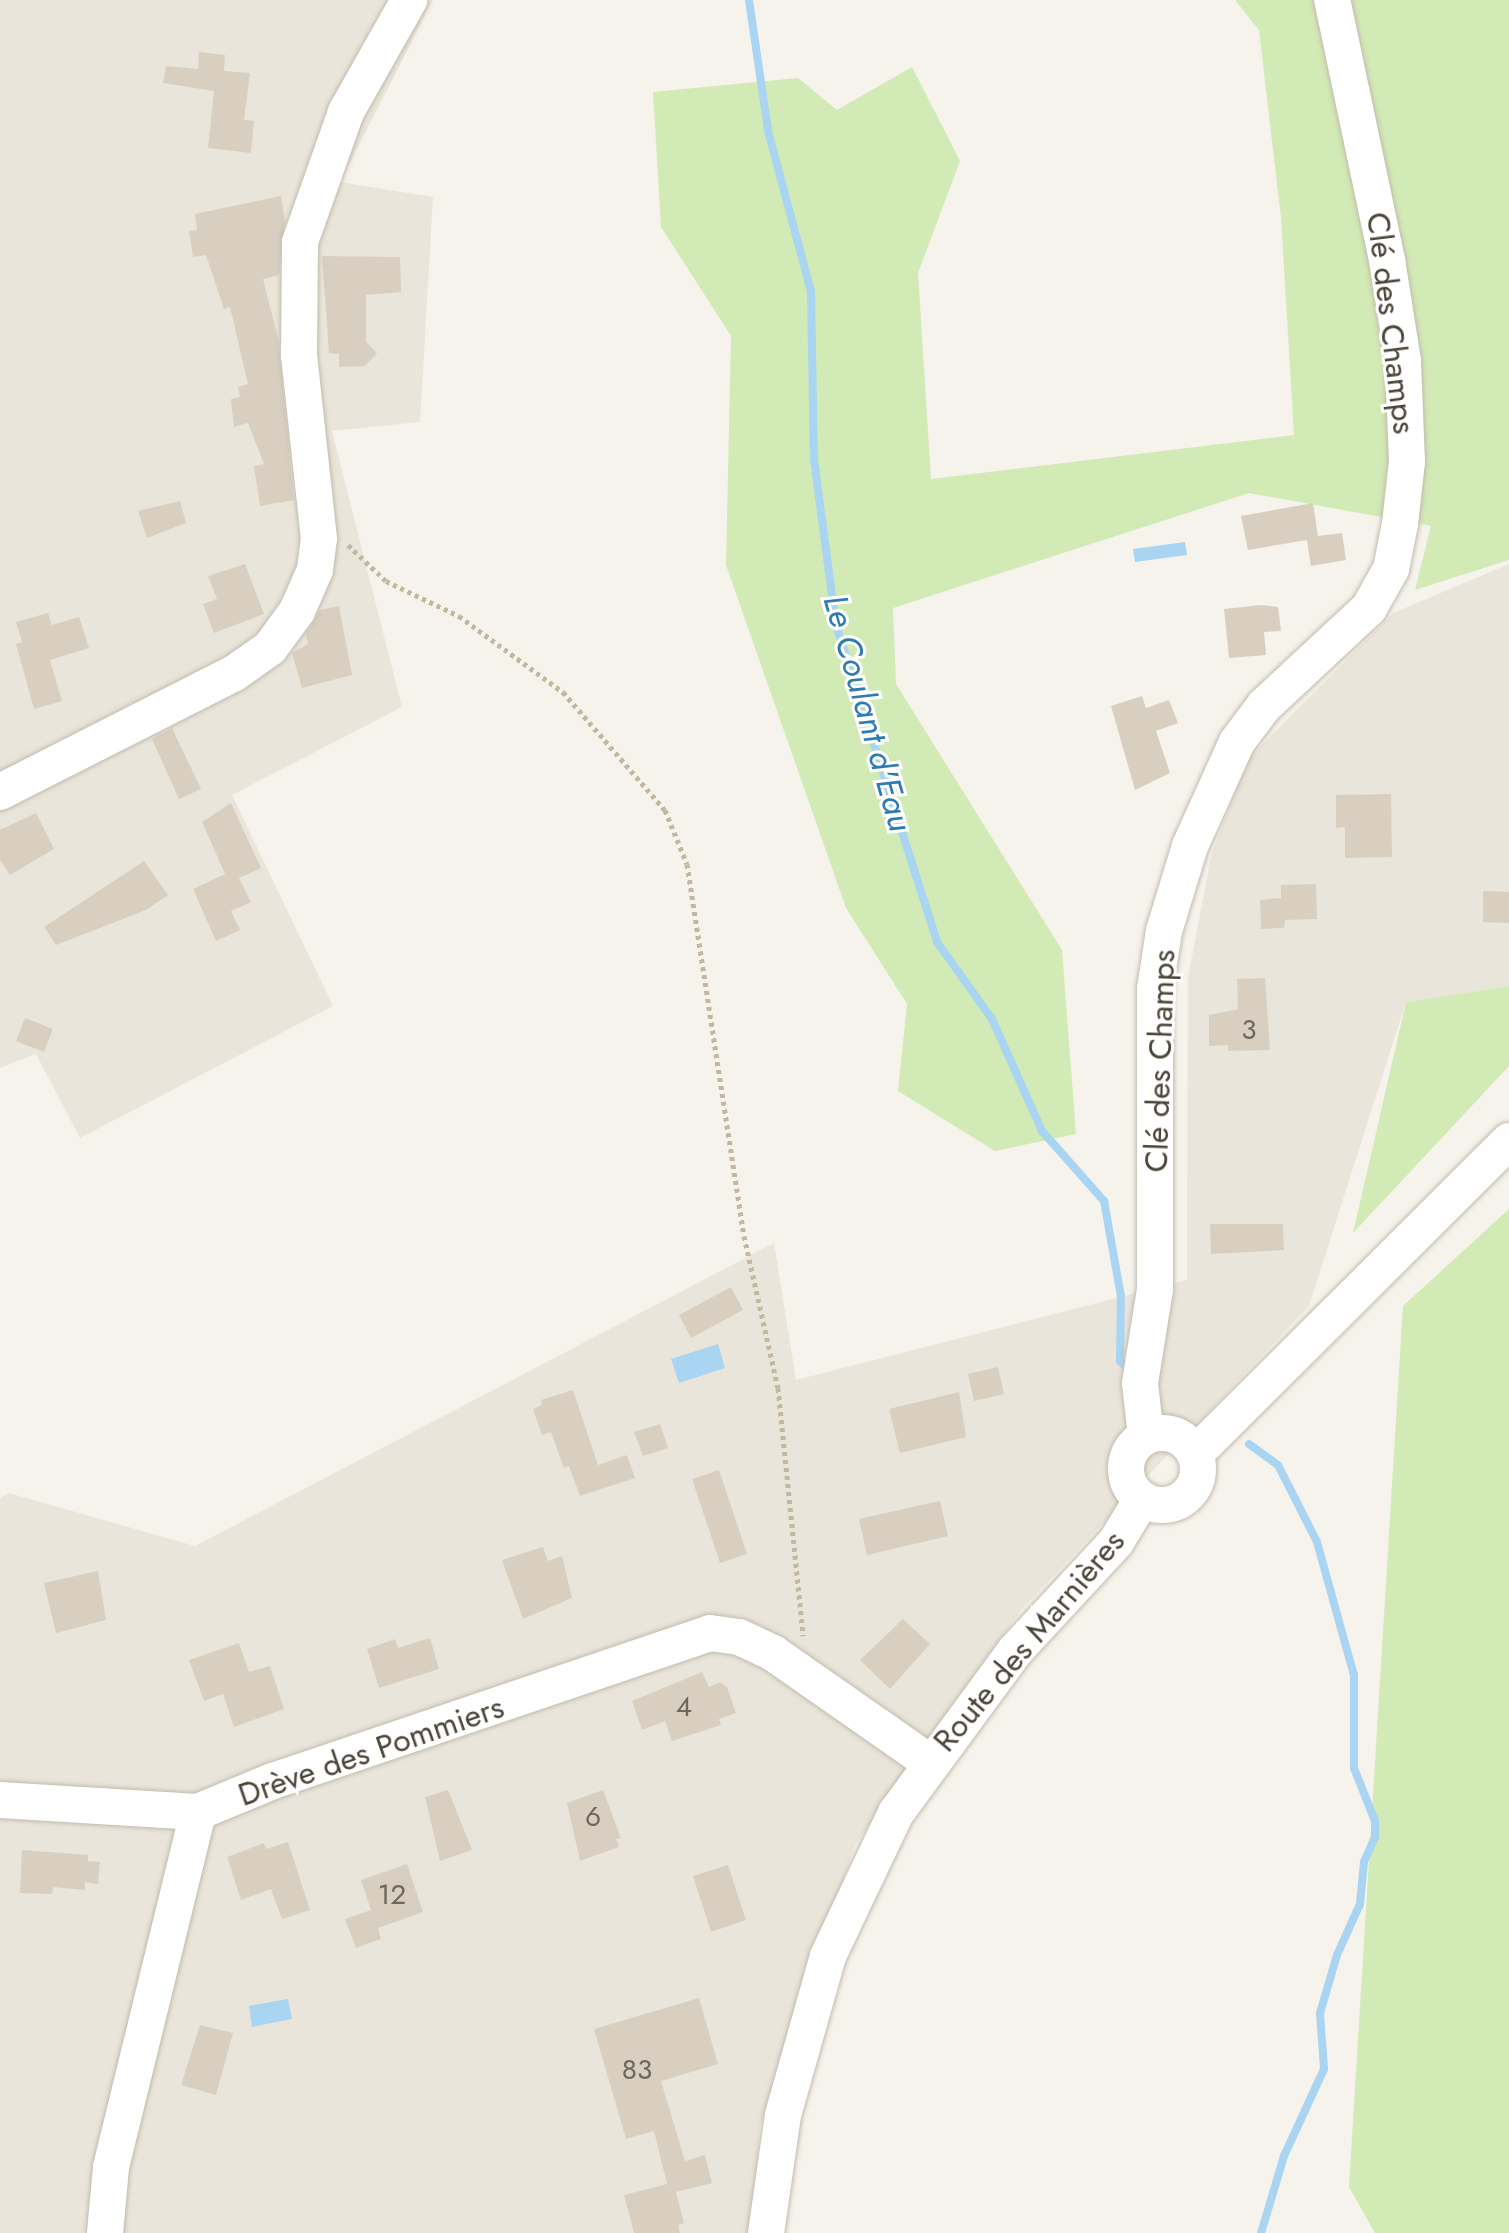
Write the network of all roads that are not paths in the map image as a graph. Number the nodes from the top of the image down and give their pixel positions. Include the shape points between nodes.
1 (409, 0) edge
2 (1332, 0) edge
3 (0, 792) edge
4 (1509, 1141) edge
5 (1146, 1436) junction
6 (1196, 1453) junction
7 (1142, 1499) junction
8 (929, 1762) junction
9 (0, 1800) edge
10 (198, 1812) junction
11 (105, 2233) edge
12 (766, 2233) edge

1 - 3 street via 346,112 300,242 299,356 319,539 315,570 297,611 270,648 233,674
2 - 5 street, Clé des Champs via 1403,361 1407,462 1400,524 1391,569 1369,608 1264,706 1237,742 1190,846 1164,931 1155,989 1155,1289 1140,1383
4 - 6 street
5 - 6 street via 1175,1434
5 - 7 street, Route des Marnières via 1132,1448 1126,1466 1129,1485
6 - 7 street, Route des Marnières via 1199,1468 1186,1497 1157,1505
7 - 8 street, Route des Marnières via 1116,1542 1015,1651
8 - 10 street, Drève des Pommiers via 750,1640 710,1633 273,1781
8 - 12 street, Route des Marnières via 896,1813 828,1956 783,2115
9 - 10 street
10 - 11 street, Drève des Pommiers via 111,2167

